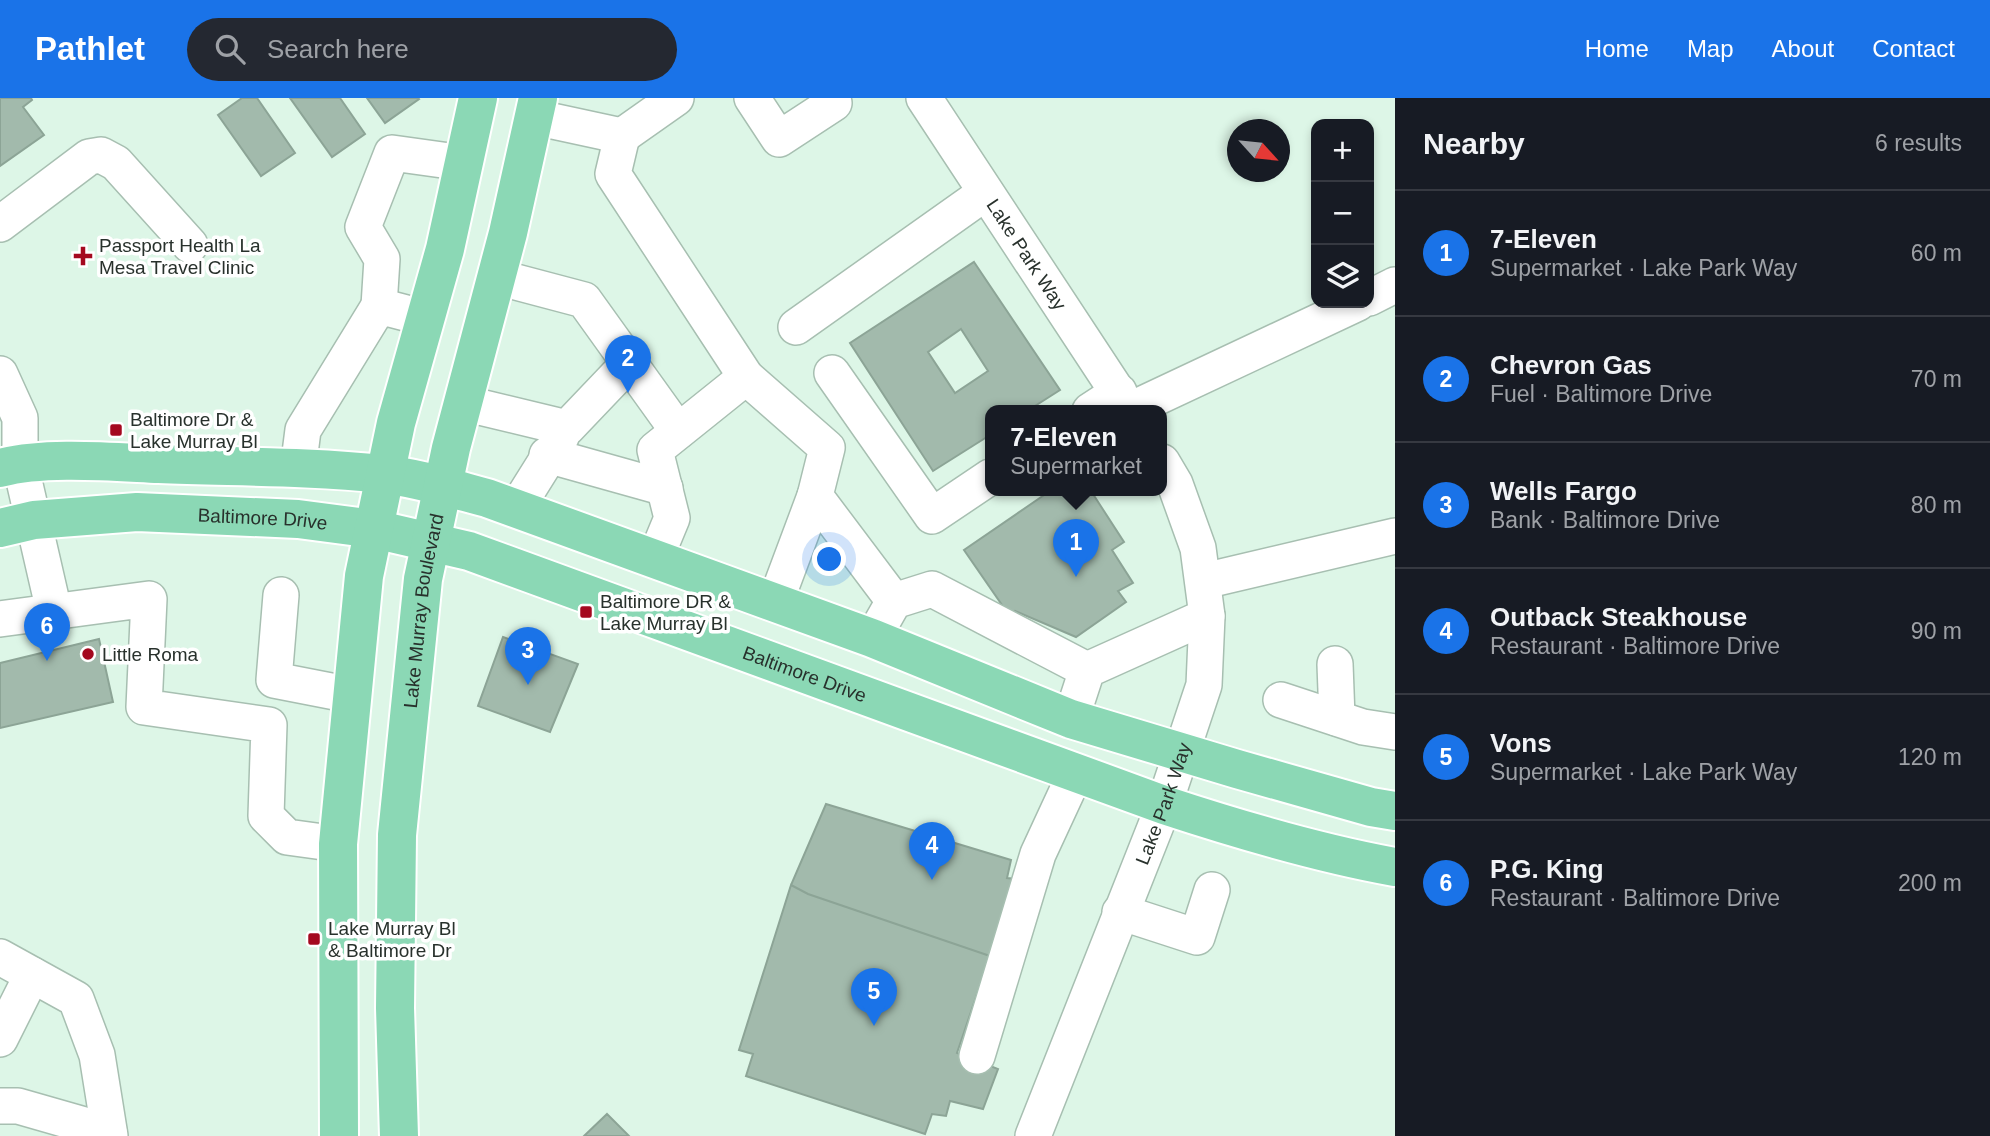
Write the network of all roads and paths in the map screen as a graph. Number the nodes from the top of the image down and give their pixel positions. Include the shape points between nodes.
1 (478, 98) edge
2 (676, 98) edge
3 (752, 98) edge
4 (831, 98) edge
5 (924, 98) edge
6 (536, 108) edge
7 (622, 136) junction
8 (464, 163) junction
9 (985, 193) junction
10 (0, 224) edge
11 (190, 246) dead end
12 (497, 277) junction
13 (1395, 285) edge
14 (1374, 296) edge
15 (379, 306) junction
16 (1346, 308) edge
17 (425, 318) junction
18 (796, 327) dead end
19 (629, 363) junction
20 (832, 373) dead end
21 (0, 374) edge
22 (746, 377) junction
23 (463, 403) junction
24 (1116, 405) edge
25 (1119, 405) edge
26 (678, 431) junction
27 (557, 442) junction
28 (10, 465) edge
29 (298, 470) junction
30 (1167, 470) edge
31 (385, 474) junction
32 (985, 480) edge
33 (443, 486) junction
34 (665, 488) junction
35 (815, 496) junction
36 (516, 509) junction
37 (17, 524) edge
38 (374, 529) junction
39 (1395, 536) edge
40 (430, 542) junction
41 (655, 559) junction
42 (1204, 581) junction
43 (281, 595) dead end
44 (894, 601) junction
45 (775, 603) junction
46 (54, 611) junction
47 (1207, 616) junction
48 (0, 619) edge
49 (872, 638) junction
50 (1335, 664) dead end
51 (1087, 670) junction
52 (351, 695) junction
53 (1281, 700) dead end
54 (1337, 718) junction
55 (1071, 719) junction
56 (1395, 732) edge
57 (1182, 753) junction
58 (1076, 772) junction
59 (1164, 805) junction
60 (1395, 811) edge
61 (338, 844) junction
62 (1395, 867) edge
63 (1212, 890) dead end
64 (1120, 912) junction
65 (0, 957) edge
66 (32, 975) junction
67 (0, 1040) edge
68 (977, 1056) dead end
69 (0, 1106) edge
70 (110, 1134) edge
71 (339, 1136) edge
72 (399, 1136) edge
73 (1033, 1136) edge

1 - 8 main road
2 - 7 street
3 - 4 street via 779,139 834,103
5 - 9 street, Lake Park Way
6 - 7 street
6 - 12 main road, Lake Murray Boulevard
7 - 22 street via 613,174
8 - 15 street via 392,153 363,228 382,259
8 - 17 main road
9 - 18 street
9 - 24 street, Lake Park Way
10 - 11 street via 89,157 101,155 116,163
12 - 19 street via 584,300
12 - 23 main road, Lake Murray Boulevard
13 - 14 street
15 - 17 street
15 - 29 street via 303,430
16 - 25 street
17 - 31 main road
19 - 26 street
19 - 27 street
20 - 32 street via 932,516
21 - 28 street via 20,418
22 - 26 street
22 - 35 street via 827,448
23 - 27 street
23 - 33 main road, Lake Murray Boulevard
26 - 34 street via 655,450
27 - 34 street
27 - 36 street
28 - 29 main road via 119,463
28 - 37 street
29 - 31 main road
30 - 42 street, Lake Park Way via 1188,516
31 - 33 main road
31 - 38 main road
33 - 36 main road
33 - 40 main road, Lake Murray Boulevard
34 - 41 street via 672,518
35 - 44 street
35 - 45 street
36 - 41 main road
37 - 38 main road, Baltimore Drive via 137,512 298,519
37 - 46 street
38 - 40 main road, Baltimore Drive
38 - 52 main road
39 - 42 street
40 - 58 main road, Baltimore Drive via 469,551
40 - 72 main road, Lake Murray Boulevard via 397,835
41 - 45 main road
42 - 47 street, Lake Park Way
43 - 52 street via 274,680
44 - 49 street
44 - 51 street via 932,589
45 - 49 main road
46 - 48 street
46 - 61 street via 149,599 144,706 269,725 266,816 287,836
47 - 51 street
47 - 57 street, Lake Park Way via 1204,685
49 - 55 main road
50 - 54 street
51 - 55 street
52 - 61 main road
53 - 54 street
54 - 56 street
55 - 57 main road
57 - 59 street, Lake Park Way
57 - 60 main road
58 - 59 main road, Baltimore Drive
58 - 68 street via 1038,853
59 - 62 main road, Baltimore Drive via 1221,824
59 - 64 street, Lake Park Way
61 - 71 main road
63 - 64 street via 1197,937
64 - 73 street, Lake Park Way
65 - 66 street
66 - 67 street
66 - 70 street via 76,999 97,1055
69 - 70 street

